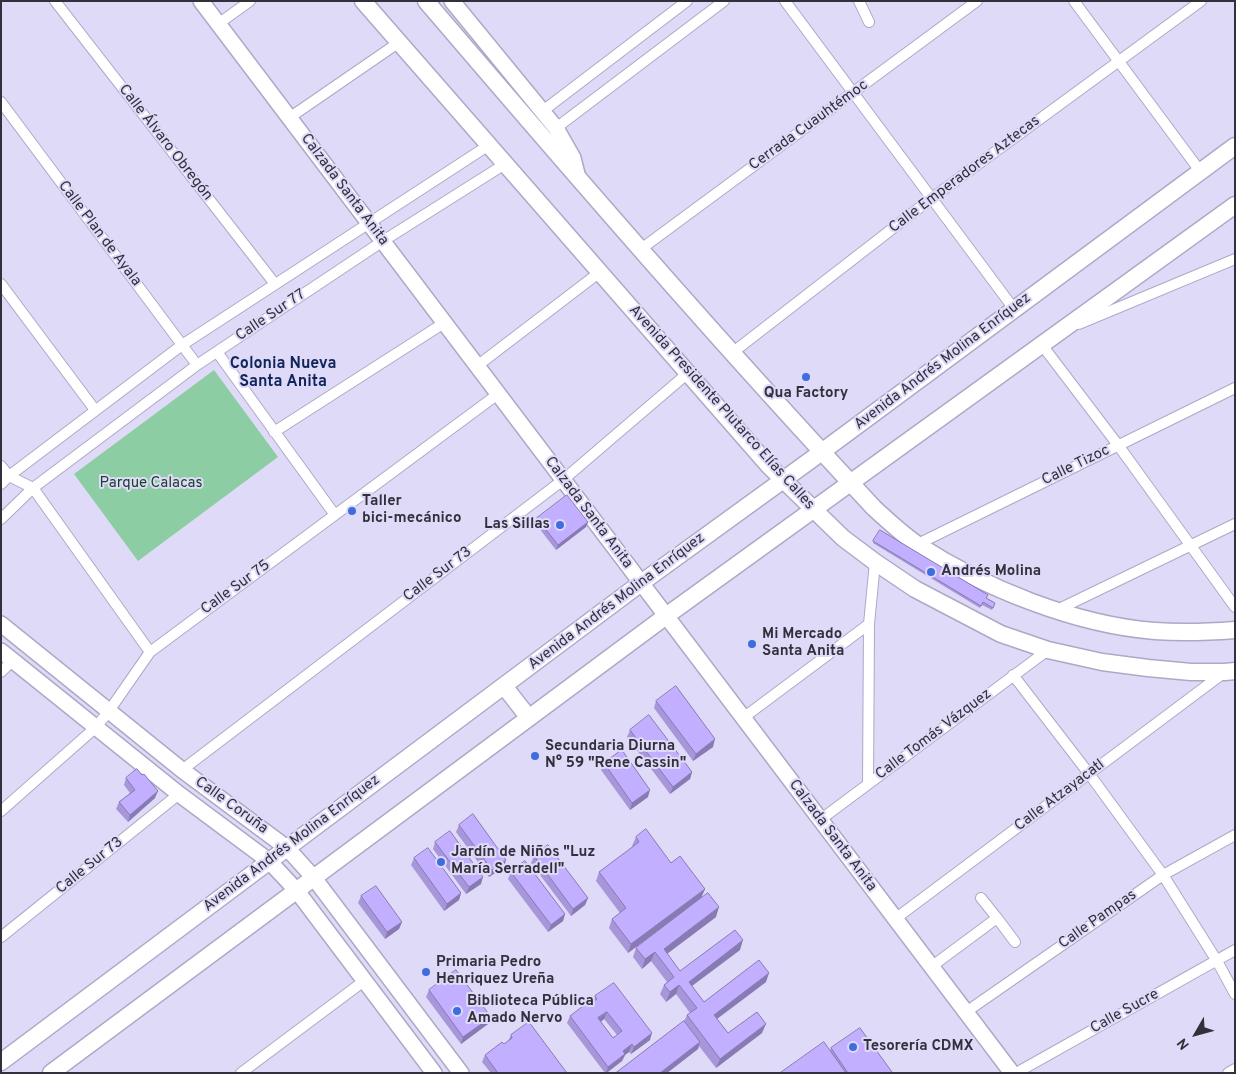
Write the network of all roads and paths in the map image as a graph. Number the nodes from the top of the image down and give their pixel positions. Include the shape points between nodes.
1 (55, 1) edge
2 (201, 1) edge
3 (250, 1) edge
4 (363, 1) edge
5 (426, 1) edge
6 (452, 1) edge
7 (687, 1) edge
8 (785, 1) edge
9 (859, 1) edge
10 (977, 1) edge
11 (1074, 1) edge
12 (1201, 1) edge
13 (723, 2) edge
14 (869, 22) dead end
15 (218, 24) junction
16 (398, 43) junction
17 (1120, 62) junction
18 (854, 93) junction
19 (1, 102) edge
20 (544, 110) junction
21 (289, 118) junction
22 (556, 128) junction
23 (489, 145) junction
24 (1235, 146) edge
25 (505, 164) junction
26 (1200, 171) junction
27 (578, 178) junction
28 (932, 198) junction
29 (1232, 212) edge
30 (369, 223) junction
31 (383, 241) junction
32 (641, 249) junction
33 (1235, 259) edge
34 (600, 272) junction
35 (1, 284) edge
36 (274, 284) junction
37 (1014, 309) junction
38 (444, 323) junction
39 (1060, 332) junction
40 (182, 345) junction
41 (1042, 345) junction
42 (217, 352) junction
43 (732, 353) junction
44 (197, 366) junction
45 (477, 366) junction
46 (688, 373) junction
47 (1235, 388) edge
48 (498, 394) junction
49 (95, 410) junction
50 (274, 432) junction
51 (1118, 445) junction
52 (822, 452) junction
53 (1, 466) edge
54 (9, 476) junction
55 (563, 480) junction
56 (783, 480) junction
57 (850, 482) junction
58 (1, 484) edge
59 (33, 488) junction
60 (812, 510) junction
61 (334, 515) junction
62 (1, 519) edge
63 (1235, 524) edge
64 (918, 544) junction
65 (1191, 545) junction
66 (875, 562) junction
67 (641, 583) junction
68 (1235, 607) edge
69 (1057, 610) junction
70 (666, 616) junction
71 (1, 624) edge
72 (869, 624) junction
73 (1235, 630) edge
74 (1048, 650) junction
75 (150, 652) junction
76 (7, 656) edge
77 (1, 672) edge
78 (1230, 672) edge
79 (1013, 675) junction
80 (504, 686) junction
81 (109, 711) junction
82 (529, 718) junction
83 (744, 718) junction
84 (95, 728) junction
85 (182, 770) junction
86 (1090, 775) junction
87 (868, 784) junction
88 (179, 794) junction
89 (1, 811) edge
90 (820, 820) junction
91 (1235, 835) edge
92 (287, 848) junction
93 (269, 861) junction
94 (1163, 875) junction
95 (314, 878) junction
96 (297, 891) junction
97 (981, 898) dead end
98 (997, 918) junction
99 (895, 919) junction
100 (1, 937) edge
101 (1015, 942) dead end
102 (1235, 950) edge
103 (1217, 961) junction
104 (931, 967) junction
105 (364, 981) junction
106 (1235, 994) edge
107 (966, 1012) junction
108 (1, 1062) edge
109 (1235, 1069) edge
110 (430, 1071) edge
111 (51, 1073) edge
112 (241, 1073) edge
113 (461, 1073) edge
114 (1012, 1073) edge
115 (1016, 1073) edge
116 (1228, 1073) edge

1 - 36 street, Calle Álvaro Obregón
2 - 15 street, Calzada Santa Anita
3 - 15 street
4 - 16 main road, Avenida Presidente Plutarco Elías Calles
5 - 27 main road
6 - 20 street
7 - 20 street
8 - 18 street
9 - 14 street
10 - 18 street, Cerrada Cuauhtémoc
11 - 17 street
12 - 17 street, Calle Emperadores Aztecas
13 - 22 street
15 - 21 street, Calzada Santa Anita
16 - 21 street
16 - 23 main road, Avenida Presidente Plutarco Elías Calles
17 - 26 street
17 - 28 street, Calle Emperadores Aztecas
18 - 28 street
18 - 32 street, Cerrada Cuauhtémoc
19 - 40 street, Calle Plan de Ayala
20 - 22 street
21 - 30 street, Calzada Santa Anita
22 - 27 street via 573,158
23 - 25 main road, Avenida Presidente Plutarco Elías Calles
23 - 30 street, Calle Sur 77
24 - 26 main road, Avenida Andrés Molina Enríquez
25 - 31 street, Calle Sur 77
25 - 34 main road, Avenida Presidente Plutarco Elías Calles
26 - 37 main road, Avenida Andrés Molina Enríquez
27 - 32 main road
28 - 37 street
28 - 43 street, Calle Emperadores Aztecas
29 - 39 main road
30 - 31 street, Calzada Santa Anita
30 - 36 street, Calle Sur 77
31 - 38 street, Calzada Santa Anita
31 - 42 street, Calle Sur 77
32 - 43 main road
33 - 39 street
34 - 45 street
34 - 46 main road, Avenida Presidente Plutarco Elías Calles
35 - 49 street
36 - 40 street, Calle Sur 77
37 - 52 main road, Avenida Andrés Molina Enríquez
38 - 45 street, Calzada Santa Anita
38 - 50 street
39 - 41 main road
40 - 44 street, Calle Plan de Ayala
40 - 49 street, Calle Sur 77
41 - 51 street
41 - 57 main road
42 - 44 street, Calle Sur 77
42 - 50 street
43 - 52 main road
44 - 59 street, Calle Sur 77
45 - 48 street, Calzada Santa Anita
46 - 55 street, Calle Sur 73
46 - 56 main road, Avenida Presidente Plutarco Elías Calles
47 - 51 street, Calle Tizoc
48 - 55 street, Calzada Santa Anita
48 - 61 street, Calle Sur 75
49 - 54 street, Calle Sur 77
50 - 61 street
51 - 64 street, Calle Tizoc
51 - 65 street
52 - 56 main road, Avenida Andrés Molina Enríquez
52 - 57 main road
53 - 54 street
54 - 58 street, Calle Sur 77
54 - 59 street
55 - 67 street, Calzada Santa Anita
55 - 85 street, Calle Sur 73
56 - 60 main road, Avenida Presidente Plutarco Elías Calles
56 - 67 main road, Avenida Andrés Molina Enríquez
57 - 60 main road
57 - 64 main road via 874,508
59 - 62 street, Calle Sur 77
59 - 75 street
60 - 66 main road, Avenida Presidente Plutarco Elías Calles
60 - 70 main road
61 - 75 street, Calle Sur 75
63 - 65 street
64 - 69 main road via 964,572 1004,591
65 - 68 street
65 - 69 street
66 - 72 street
66 - 74 main road, Avenida Presidente Plutarco Elías Calles via 915,589 1001,634
67 - 70 street, Calzada Santa Anita
67 - 80 main road, Avenida Andrés Molina Enríquez
69 - 73 main road via 1119,626 1154,631 1196,633
70 - 82 main road
70 - 83 street, Calzada Santa Anita
71 - 81 street, Calle Coruña
72 - 83 street
72 - 87 street
74 - 78 main road, Avenida Presidente Plutarco Elías Calles via 1148,668
74 - 79 street, Calle Tomás Vázquez
75 - 81 street, Calle Sur 75
76 - 77 street
76 - 84 street, Calle Coruña
78 - 86 street, Calle Atzayacatl
79 - 86 street
79 - 87 street, Calle Tomás Vázquez
80 - 82 main road
80 - 92 main road, Avenida Andrés Molina Enríquez
81 - 84 street, Calle Sur 75
81 - 85 street, Calle Coruña
82 - 95 main road
83 - 90 street, Calzada Santa Anita
84 - 88 street, Calle Coruña
84 - 89 street, Calle Sur 75
85 - 92 street, Calle Coruña
86 - 94 street
86 - 99 street, Calle Atzayacatl
87 - 90 street, Calle Tomás Vázquez
88 - 93 street, Calle Coruña
88 - 100 street, Calle Sur 73
90 - 99 street, Calzada Santa Anita
91 - 94 street, Calle Pampas
92 - 93 main road, Avenida Andrés Molina Enríquez
92 - 95 street, Calle Coruña
93 - 96 street, Calle Coruña
93 - 108 main road, Avenida Andrés Molina Enríquez
94 - 103 street
94 - 107 street, Calle Pampas
95 - 96 main road
95 - 113 street, Calle Coruña
96 - 105 street, Calle Coruña
96 - 111 main road
97 - 98 street
98 - 101 street
98 - 104 street
99 - 104 street, Calzada Santa Anita
102 - 103 street, Calle Sucre
103 - 106 street
103 - 115 street, Calle Sucre
104 - 107 street, Calzada Santa Anita
105 - 110 street, Calle Coruña
105 - 112 street
107 - 114 street, Calzada Santa Anita
109 - 116 street

